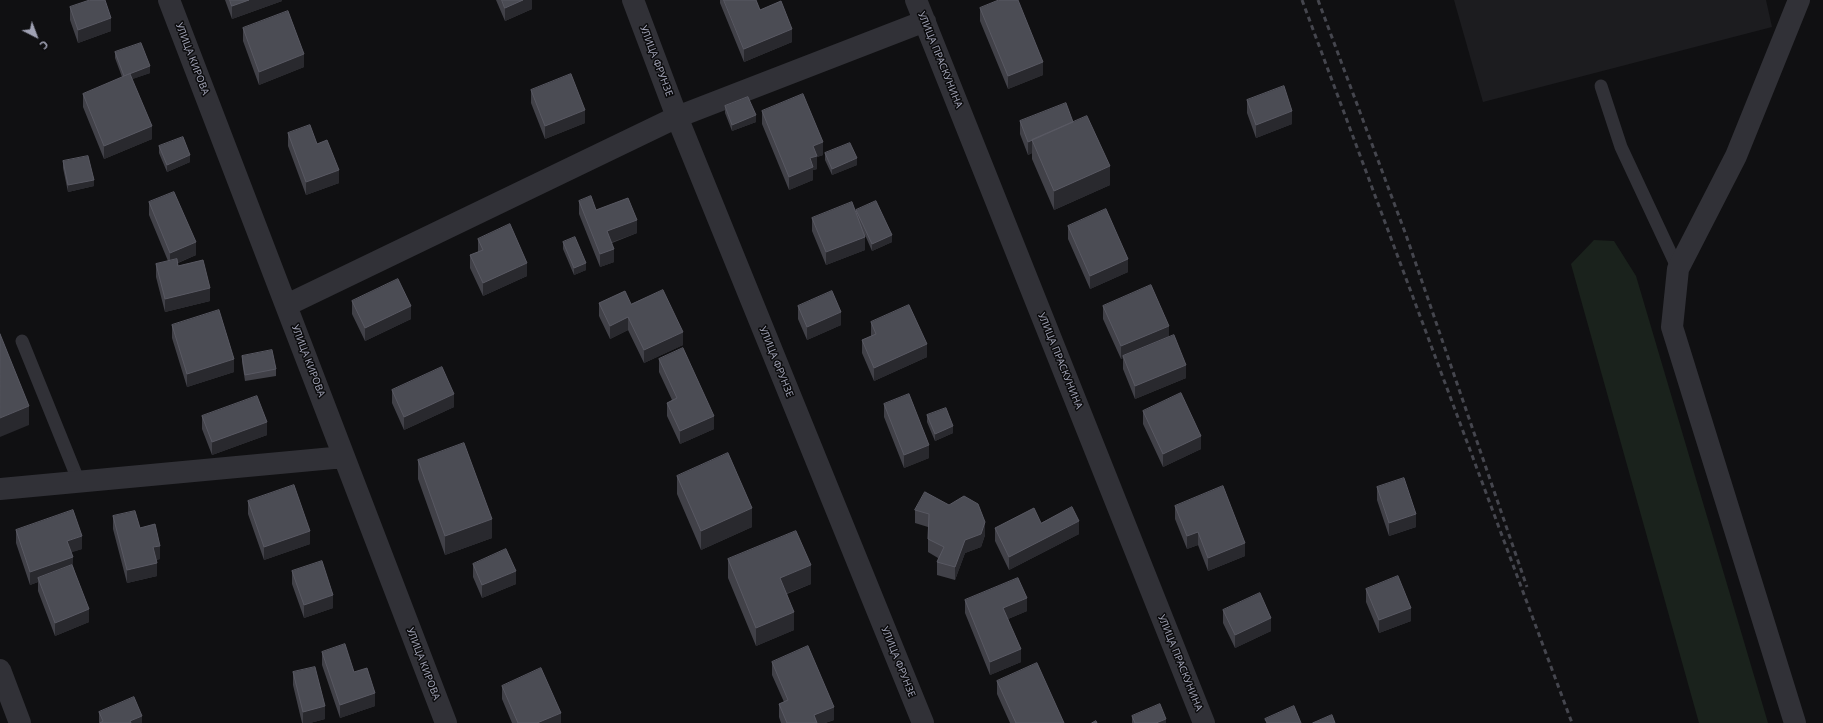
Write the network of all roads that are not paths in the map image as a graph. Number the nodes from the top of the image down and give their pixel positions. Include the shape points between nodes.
1 (169, 0) edge
2 (633, 0) edge
3 (916, 0) edge
4 (1799, 0) edge
5 (925, 21) junction
6 (1601, 86) dead end
7 (677, 117) junction
8 (1678, 269) junction
9 (287, 305) junction
10 (22, 341) dead end
11 (344, 457) junction
12 (79, 482) junction
13 (0, 490) edge
14 (0, 670) edge
15 (20, 723) edge
16 (446, 723) edge
17 (923, 723) edge
18 (1204, 723) edge
19 (1795, 723) edge

1 - 9 street, УЛИЦА КИРОВА
2 - 7 street, УЛИЦА ФРУНЗЕ
3 - 5 street, УЛИЦА ПРАСКУНИНА
4 - 8 street via 1736,156
5 - 7 street
5 - 18 street, УЛИЦА ПРАСКУНИНА
6 - 8 lane via 1620,147
7 - 9 street
7 - 17 street, УЛИЦА ФРУНЗЕ
8 - 19 street via 1672,327
9 - 11 street, УЛИЦА КИРОВА
10 - 12 lane
11 - 12 street
11 - 16 street, УЛИЦА КИРОВА
12 - 13 street
14 - 15 street

